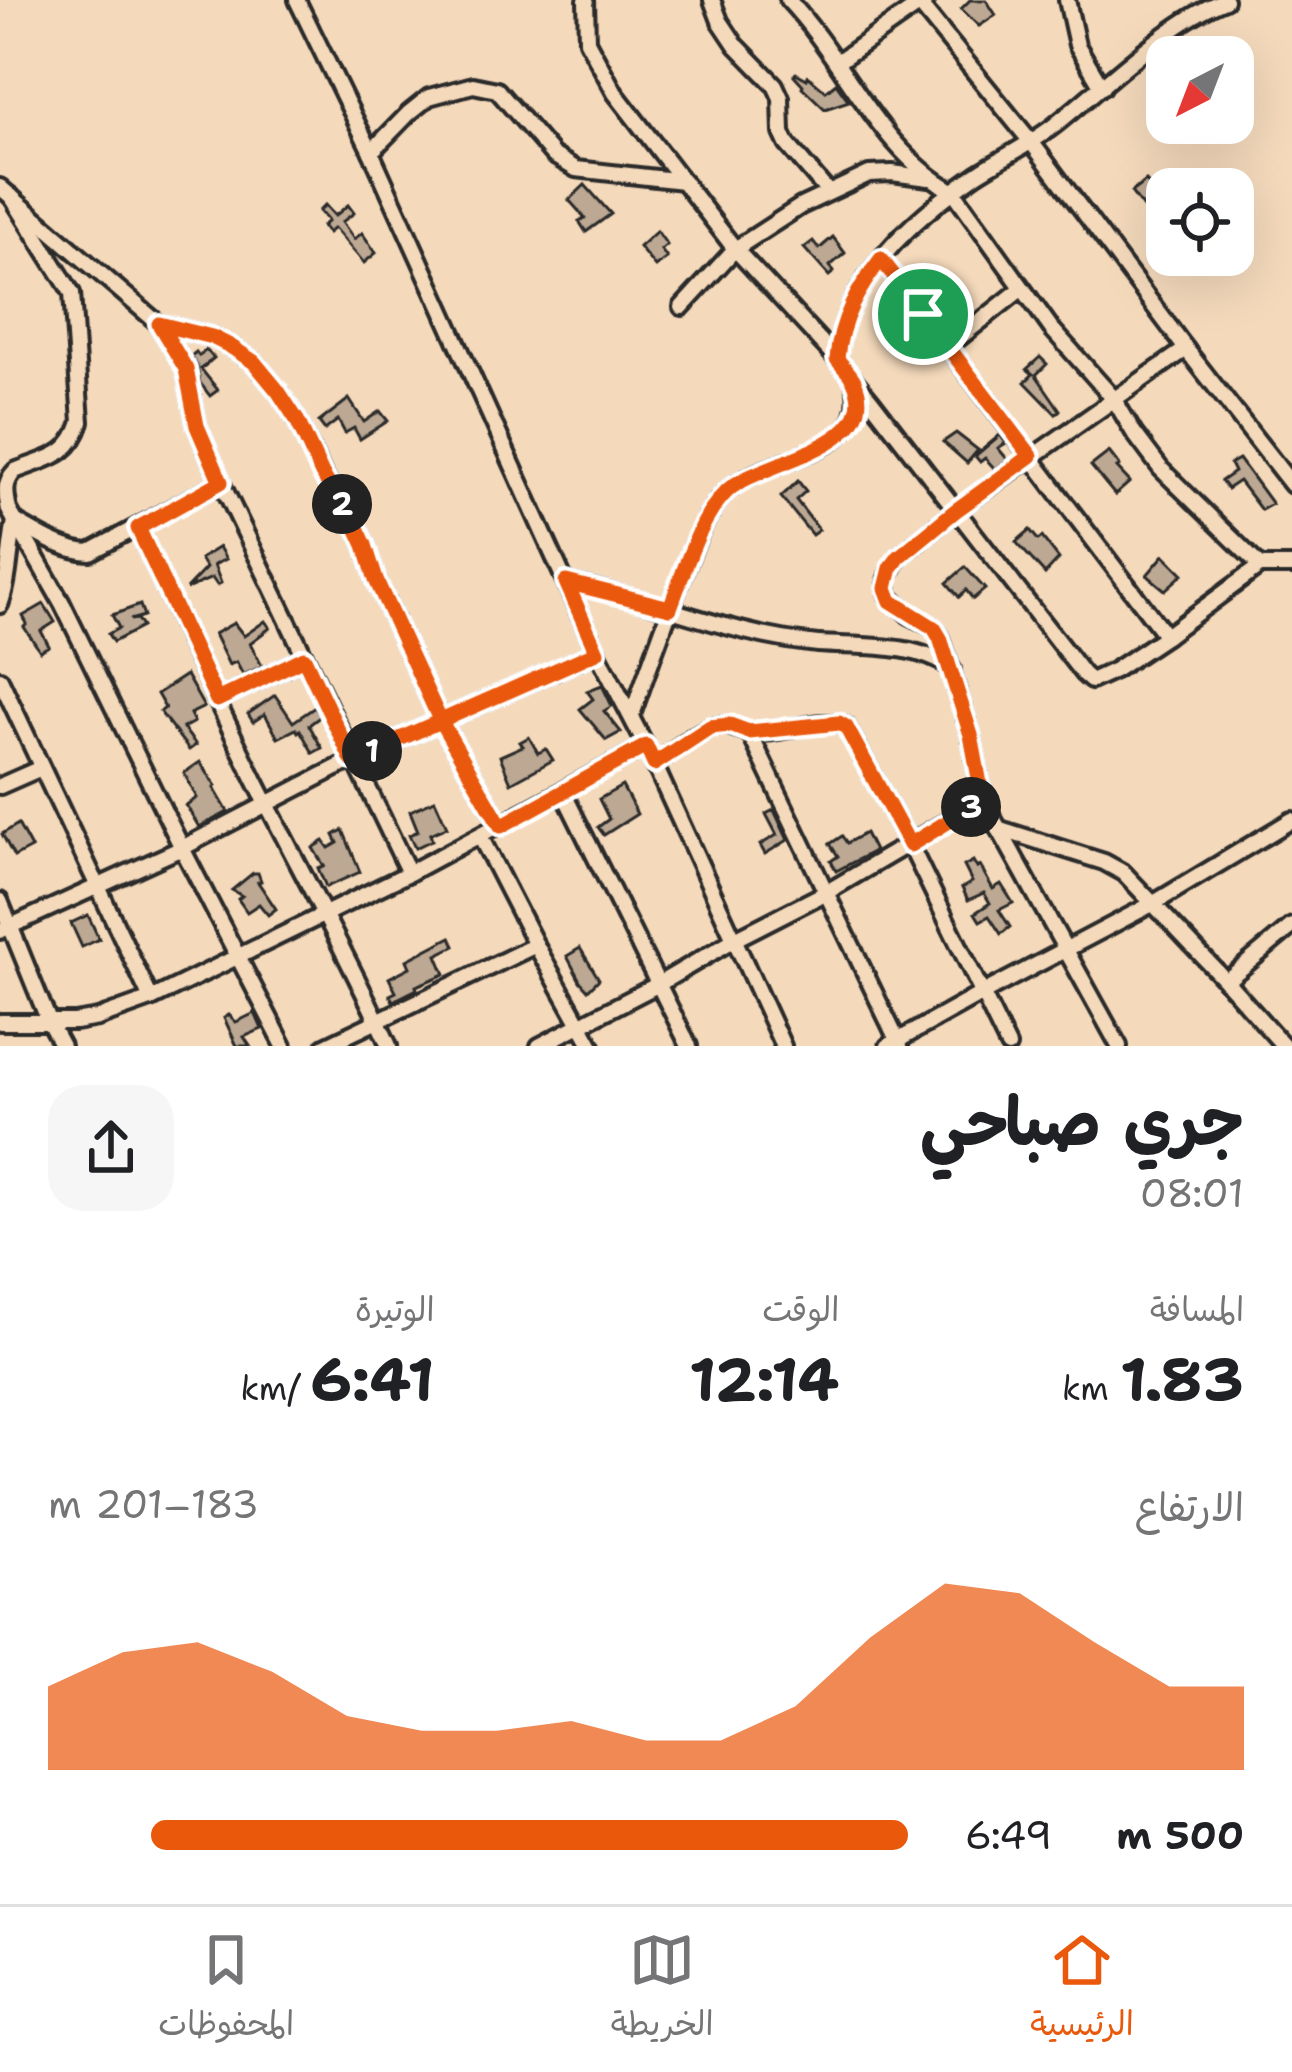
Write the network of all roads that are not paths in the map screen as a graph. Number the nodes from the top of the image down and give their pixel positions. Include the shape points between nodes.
1 (297, 0) edge
2 (586, 0) edge
3 (712, 0) edge
4 (788, 0) edge
5 (1067, 0) edge
6 (1226, 0) edge
7 (921, 2) edge
8 (837, 62) junction
9 (1102, 88) junction
10 (1033, 143) junction
11 (371, 152) junction
12 (929, 178) junction
13 (683, 181) junction
14 (5, 192) edge
15 (828, 192) junction
16 (954, 192) junction
17 (735, 249) junction
18 (881, 259) junction
19 (1021, 289) junction
20 (682, 307) dead end
21 (159, 324) junction
22 (948, 346) junction
23 (1186, 349) junction
24 (837, 359) junction
25 (854, 381) junction
26 (1114, 399) junction
27 (1031, 456) junction
28 (221, 482) junction
29 (1292, 485) edge
30 (3, 494) edge
31 (955, 511) junction
32 (15, 520) junction
33 (138, 528) junction
34 (1260, 566) junction
35 (1292, 566) edge
36 (4, 572) edge
37 (566, 582) junction
38 (0, 605) edge
39 (670, 608) junction
40 (1166, 636) junction
41 (597, 652) junction
42 (304, 658) junction
43 (952, 669) junction
44 (1, 683) edge
45 (217, 700) junction
46 (632, 715) junction
47 (440, 720) junction
48 (749, 732) junction
49 (646, 746) junction
50 (352, 760) junction
51 (654, 764) junction
52 (41, 768) junction
53 (0, 786) edge
54 (563, 792) junction
55 (983, 800) junction
56 (267, 804) junction
57 (1292, 820) edge
58 (501, 826) junction
59 (997, 828) junction
60 (480, 836) junction
61 (910, 845) junction
62 (182, 848) junction
63 (409, 873) junction
64 (99, 886) junction
65 (827, 892) junction
66 (0, 901) edge
67 (1154, 904) junction
68 (326, 914) junction
69 (1292, 926) edge
70 (6, 929) edge
71 (735, 939) junction
72 (536, 945) junction
73 (1065, 950) junction
74 (240, 956) junction
75 (1226, 981) junction
76 (657, 985) junction
77 (981, 994) junction
78 (151, 999) junction
79 (0, 1022) edge
80 (378, 1022) junction
81 (50, 1024) junction
82 (581, 1024) junction
83 (1286, 1040) edge
84 (895, 1044) edge
85 (62, 1046) edge
86 (284, 1046) edge
87 (325, 1046) edge
88 (389, 1046) edge
89 (539, 1046) edge
90 (592, 1046) edge
91 (689, 1046) edge
92 (783, 1046) edge
93 (1008, 1046) edge
94 (1119, 1046) edge

1 - 11 street
2 - 13 street via 587,41 600,67
3 - 15 street via 736,45 776,85 787,144
4 - 8 street
5 - 9 street via 1077,45
6 - 9 street via 1191,17
7 - 8 street
7 - 10 street
8 - 12 street
9 - 10 street
10 - 16 street
10 - 23 street
11 - 13 street via 429,97 473,85 497,90 553,155 576,169
11 - 37 street
12 - 15 street via 869,174
12 - 16 street
13 - 17 street
14 - 21 street
14 - 30 street via 72,293 81,422 68,449 15,471
15 - 17 street
16 - 18 street
16 - 19 street
17 - 20 street
17 - 24 street
18 - 22 street
18 - 24 street via 847,311
19 - 22 street
19 - 26 street
21 - 28 street via 186,369 197,426
21 - 47 street via 230,346 278,391 365,545
22 - 27 street
23 - 26 street
23 - 29 street
24 - 25 street
25 - 31 street
25 - 39 street via 858,401 842,433 722,495
26 - 27 street
26 - 34 street via 1161,469
27 - 31 street
27 - 40 street
28 - 33 street
28 - 42 street
30 - 32 street
31 - 40 street via 1091,681
31 - 43 street via 899,557 886,588 891,601 934,628
32 - 33 street via 90,552
32 - 36 street
32 - 62 street
33 - 45 street
34 - 35 street
34 - 40 street
36 - 38 street
37 - 39 street
37 - 41 street
39 - 43 street via 812,644 927,655
39 - 46 street
41 - 46 street
41 - 47 street
42 - 45 street
42 - 50 street
43 - 55 street
44 - 52 street
45 - 56 street
46 - 49 street
47 - 50 street
47 - 58 street
48 - 51 street via 710,727
48 - 61 street via 846,727
48 - 65 street
49 - 51 street
49 - 54 street
50 - 56 street
50 - 63 street
51 - 71 street
52 - 53 street
52 - 64 street
54 - 58 street
54 - 76 street
55 - 59 street
55 - 61 street
56 - 62 street
56 - 68 street
57 - 67 street
58 - 60 street
59 - 67 street via 1114,866
59 - 73 street
60 - 63 street
60 - 72 street
61 - 65 street
61 - 77 street
62 - 64 street
62 - 74 street
63 - 68 street
64 - 70 street
64 - 78 street
65 - 71 street
65 - 84 street
66 - 70 street
67 - 73 street
67 - 75 street
68 - 74 street
68 - 80 street
69 - 75 street
70 - 81 street
71 - 76 street
71 - 92 street
72 - 80 street
72 - 82 street
73 - 77 street
73 - 94 street
74 - 78 street
74 - 86 street
75 - 83 street
76 - 82 street
76 - 91 street
77 - 84 street
77 - 93 street
78 - 81 street
79 - 81 street
80 - 87 street
80 - 88 street
81 - 85 street
82 - 89 street
82 - 90 street

